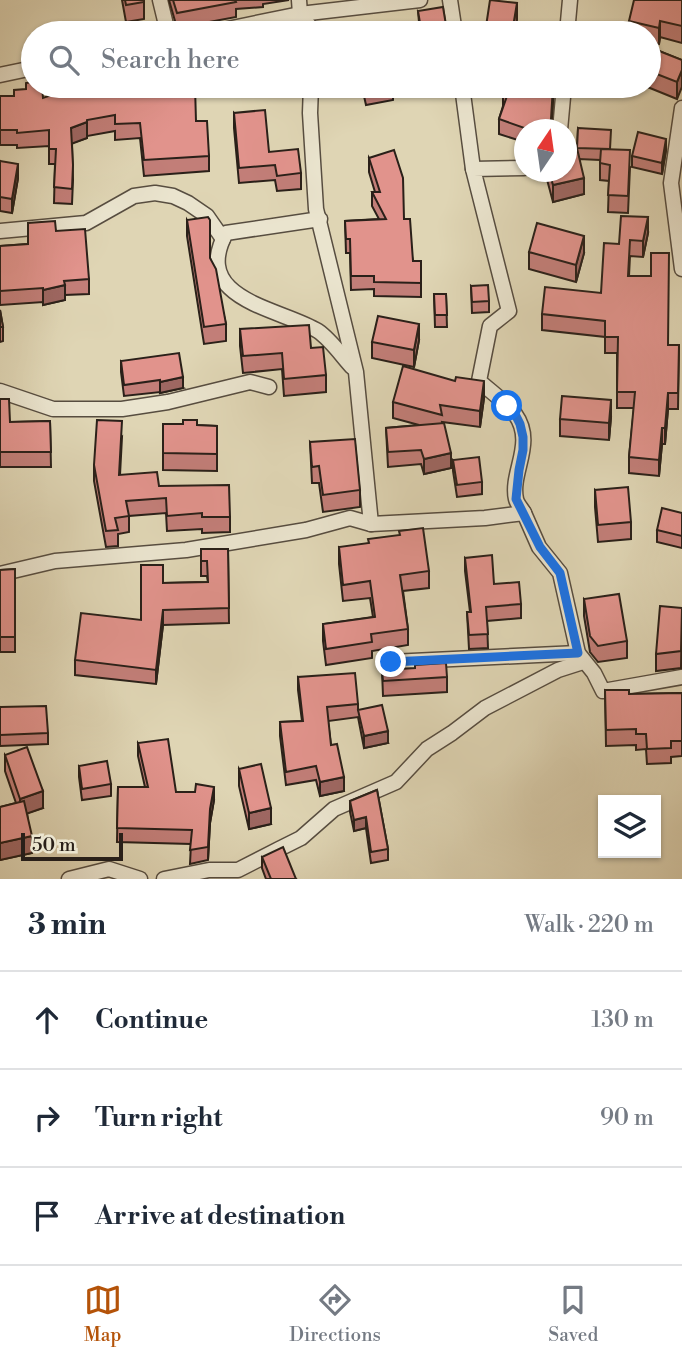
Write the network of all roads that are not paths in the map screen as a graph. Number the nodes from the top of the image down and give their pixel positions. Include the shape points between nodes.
1 (160, 0) edge
2 (420, 0) edge
3 (450, 0) edge
4 (569, 0) edge
5 (300, 7) edge
6 (165, 21) edge
7 (250, 21) edge
8 (453, 21) edge
9 (568, 21) edge
10 (21, 71) edge
11 (0, 75) edge
12 (311, 98) edge
13 (464, 98) edge
14 (563, 98) edge
15 (682, 108) edge
16 (561, 119) edge
17 (514, 168) edge
18 (473, 169) junction
19 (320, 219) junction
20 (0, 231) edge
21 (223, 239) junction
22 (682, 269) edge
23 (356, 372) junction
24 (269, 387) dead end
25 (0, 391) edge
26 (524, 513) junction
27 (371, 524) junction
28 (0, 574) edge
29 (581, 658) junction
30 (391, 662) dead end
31 (682, 677) edge
32 (69, 879) edge
33 (140, 879) edge
34 (164, 879) edge

1 - 6 street
2 - 5 street
3 - 8 street
4 - 9 street
5 - 7 street
10 - 11 street
12 - 19 street
13 - 18 street
14 - 16 street
15 - 22 street via 671,184
17 - 18 street
18 - 26 street via 509,311 490,326 479,381 514,412 520,424 523,450 516,499
19 - 21 street via 226,233
19 - 23 street
20 - 21 street via 86,223 134,196 155,193 188,203 207,216
21 - 23 street via 218,247 225,284 254,305 320,332
23 - 27 street
24 - 25 street via 250,382 122,409 53,409
26 - 27 street
26 - 29 street via 540,547 560,573
27 - 28 street via 350,518 186,550 55,561
29 - 30 street
29 - 31 street via 603,691
29 - 34 street via 485,708 427,749 396,782 334,809 301,838 238,870 209,870
32 - 33 street via 109,869

